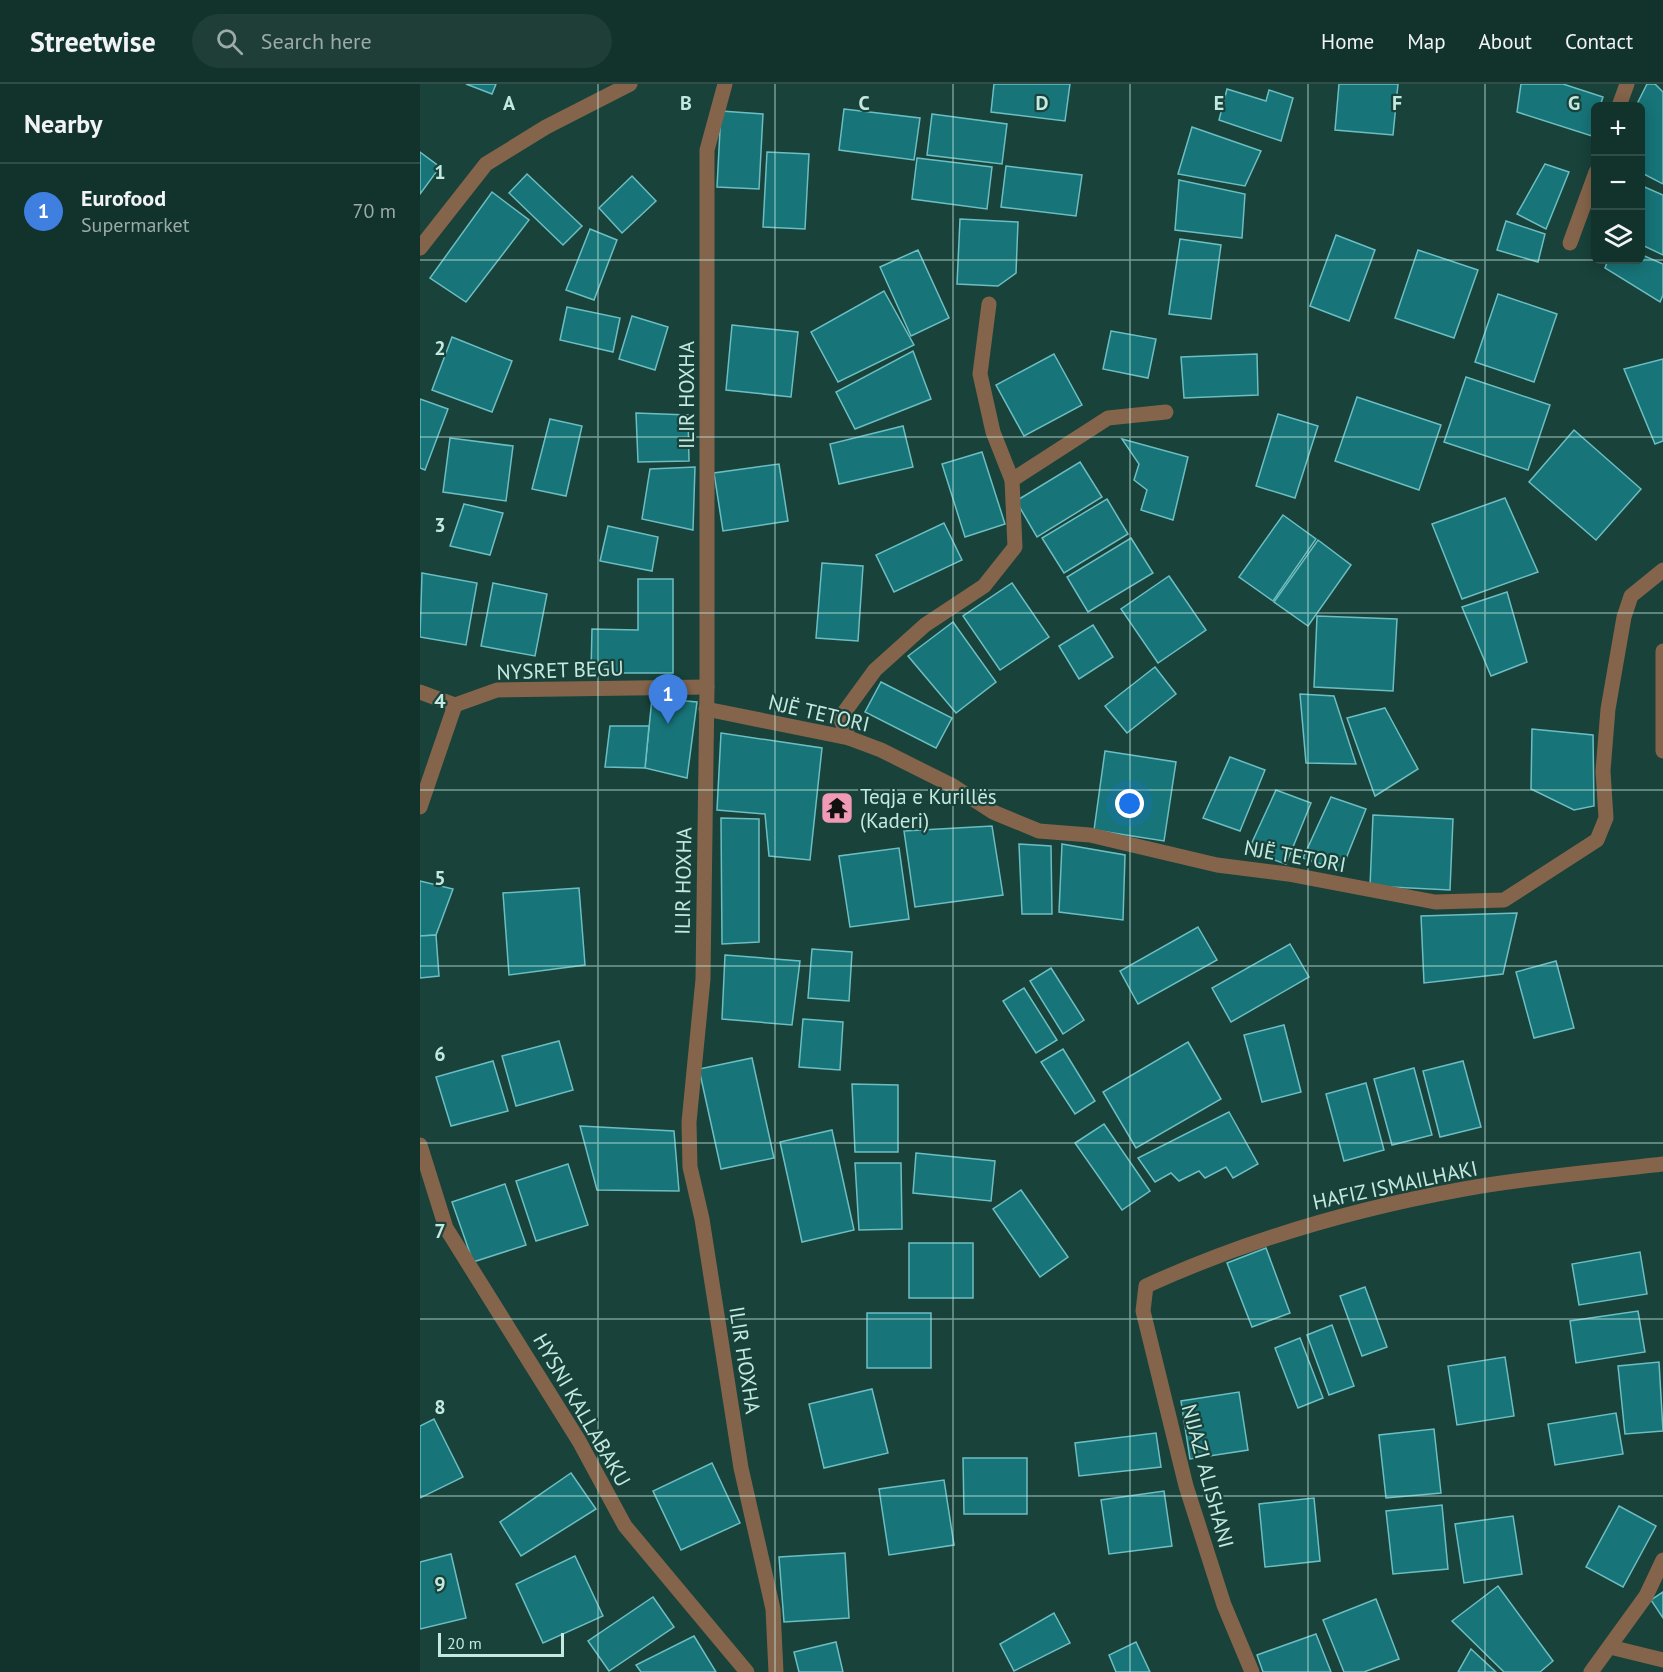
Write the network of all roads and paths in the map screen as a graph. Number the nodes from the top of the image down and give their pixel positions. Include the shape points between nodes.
1 (630, 84) edge
2 (725, 84) edge
3 (1627, 84) edge
4 (1620, 102) edge
5 (1591, 186) edge
6 (1570, 243) dead end
7 (420, 248) edge
8 (989, 304) dead end
9 (1166, 412) dead end
10 (1012, 480) junction
11 (1663, 570) edge
12 (1663, 651) edge
13 (707, 687) junction
14 (420, 692) edge
15 (455, 705) junction
16 (706, 709) junction
17 (849, 738) junction
18 (1663, 751) edge
19 (420, 807) edge
20 (420, 1145) edge
21 (1663, 1164) edge
22 (1146, 1286) joint
23 (1663, 1560) edge
24 (1610, 1647) junction
25 (1663, 1660) edge
26 (747, 1672) edge
27 (776, 1672) edge
28 (1252, 1672) edge
29 (1591, 1672) edge

1 - 7 street via 546,127 486,164
2 - 13 street, ILIR HOXHA via 708,150
3 - 4 street
5 - 6 street
8 - 10 street via 980,374 993,432
9 - 10 street via 1108,418
10 - 17 street via 1016,548 984,586 924,625 875,670 840,718
11 - 17 street, NJË TETORI via 1631,596 1624,617 1608,709 1603,771 1606,818 1597,840 1504,900 1436,902 1217,865 1090,835 1039,831 993,812 906,761
12 - 18 street
13 - 15 street, NYSRET BEGU via 497,690
13 - 16 street, ILIR HOXHA
14 - 15 street
15 - 19 street
16 - 17 street, NJË TETORI
16 - 27 street, ILIR HOXHA via 703,979 689,1122 690,1167 702,1219 741,1468 773,1609
20 - 26 street, HYSNI KALLABAKU via 446,1228 579,1441 625,1527
21 - 22 street, HAFIZ ISMAILHAKI via 1465,1188 1376,1207 1262,1238
22 - 28 street, NIJAZI ALISHANI via 1143,1311 1185,1486 1224,1605
23 - 24 street via 1646,1596
24 - 25 street
24 - 29 street

